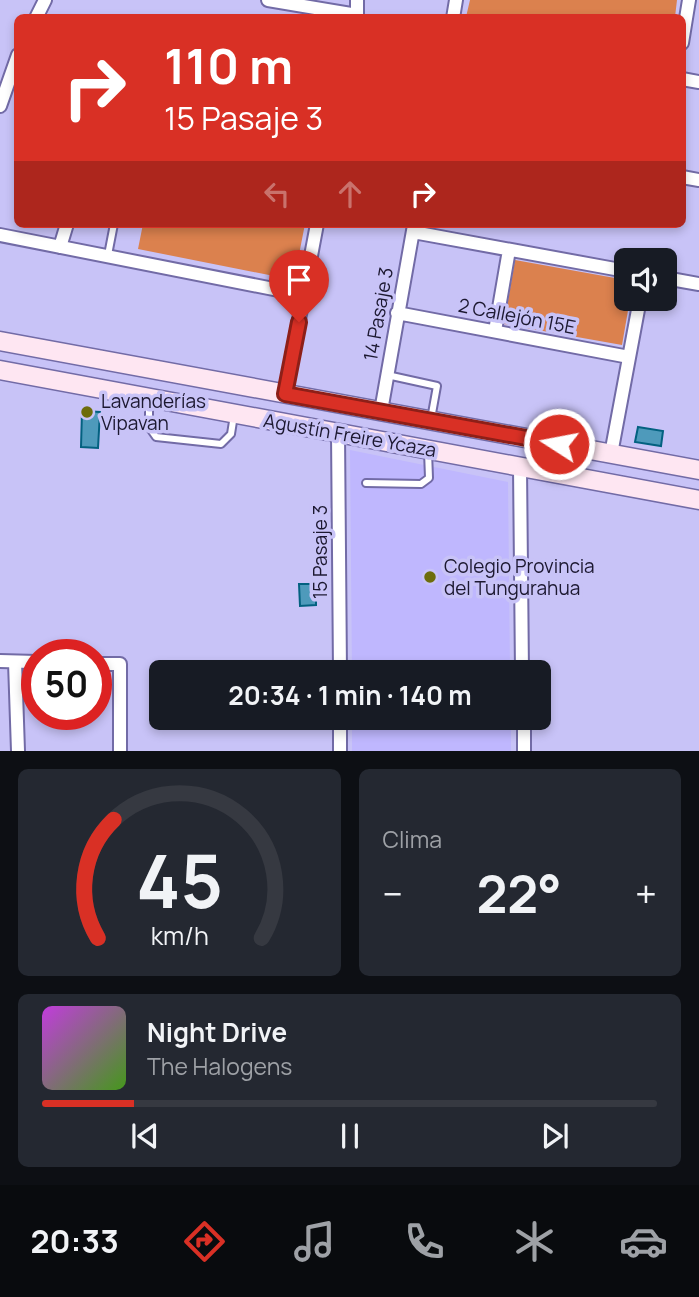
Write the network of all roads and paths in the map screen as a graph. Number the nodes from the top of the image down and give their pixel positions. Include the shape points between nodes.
1 (268, 0) edge
2 (689, 0) edge
3 (346, 14) edge
4 (686, 18) edge
5 (14, 66) edge
6 (0, 106) edge
7 (66, 228) edge
8 (113, 228) edge
9 (316, 228) edge
10 (413, 228) edge
11 (0, 235) edge
12 (60, 247) junction
13 (509, 250) junction
14 (108, 255) junction
15 (614, 269) edge
16 (677, 280) edge
17 (699, 284) edge
18 (304, 295) junction
19 (638, 311) edge
20 (397, 313) junction
21 (495, 331) junction
22 (0, 341) edge
23 (629, 357) junction
24 (0, 370) edge
25 (387, 375) junction
26 (285, 394) junction
27 (149, 398) junction
28 (381, 411) junction
29 (234, 414) junction
30 (431, 421) junction
31 (338, 432) junction
32 (428, 449) junction
33 (611, 454) junction
34 (520, 467) junction
35 (699, 471) edge
36 (366, 483) dead end
37 (699, 500) edge
38 (340, 660) edge
39 (522, 660) edge
40 (0, 662) edge
41 (15, 662) junction
42 (21, 662) edge
43 (112, 664) edge
44 (340, 730) edge
45 (524, 730) edge
46 (18, 751) edge
47 (120, 751) edge
48 (340, 751) edge
49 (524, 751) edge

1 - 3 street
2 - 4 street
5 - 6 street
7 - 12 street
8 - 14 lane
9 - 18 street
10 - 13 street
10 - 20 street, 14 Pasaje 3
11 - 12 street
12 - 14 street
13 - 15 street
13 - 21 street
14 - 18 street
16 - 17 street
18 - 26 street
19 - 23 street
20 - 21 street, 2 Callejón 15E
20 - 25 street, 14 Pasaje 3
21 - 23 street, 2 Callejón 15E
22 - 26 main road, Agustín Freire Ycaza
23 - 33 street
24 - 27 main road, Agustín Freire Ycaza
25 - 28 street, 14 Pasaje 3
25 - 30 lane via 437,386
26 - 28 main road, Agustín Freire Ycaza
27 - 29 main road, Agustín Freire Ycaza
27 - 29 lane via 149,427 156,436 221,444 231,434
28 - 30 main road, Agustín Freire Ycaza
29 - 31 main road, Agustín Freire Ycaza
30 - 33 main road, Agustín Freire Ycaza
31 - 32 main road, Agustín Freire Ycaza
31 - 38 street, 15 Pasaje 3
32 - 34 main road, Agustín Freire Ycaza
32 - 36 lane via 429,478 425,482
33 - 35 main road, Agustín Freire Ycaza
34 - 37 main road, Agustín Freire Ycaza
34 - 39 street
40 - 41 street
41 - 42 street
41 - 46 street
43 - 47 street via 120,664
44 - 48 street
45 - 49 street

